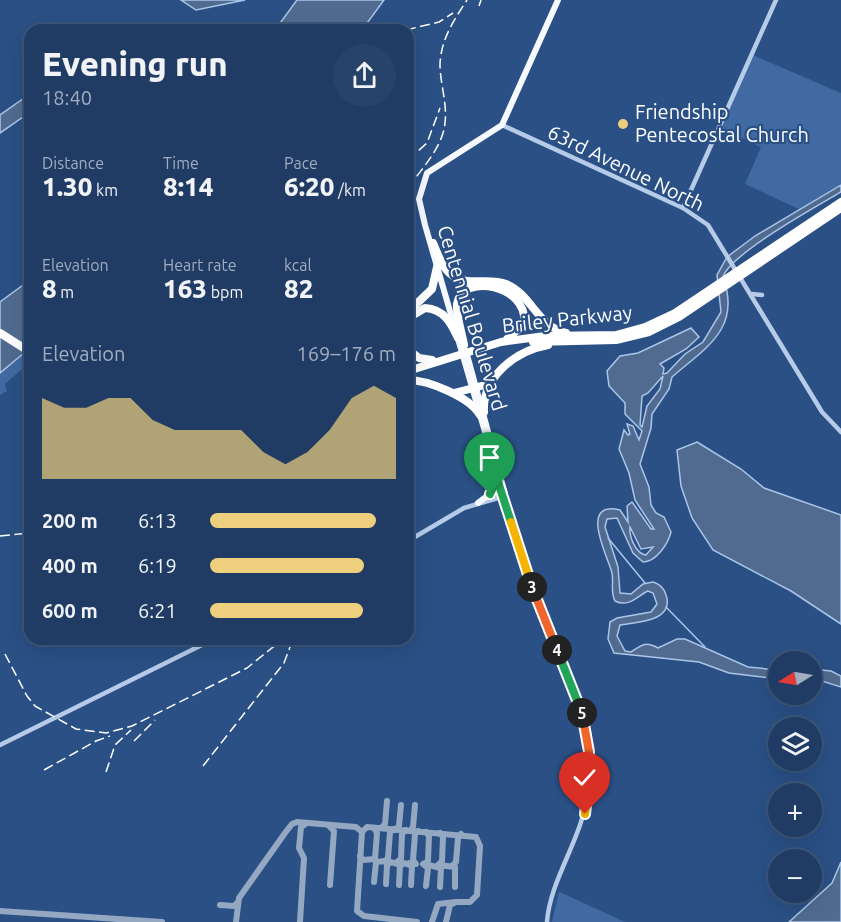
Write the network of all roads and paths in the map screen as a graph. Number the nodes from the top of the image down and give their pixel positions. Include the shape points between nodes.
1 (558, 0) edge
2 (776, 0) edge
3 (502, 125) junction
4 (841, 202) edge
5 (683, 208) junction
6 (841, 208) edge
7 (424, 220) junction
8 (433, 243) junction
9 (437, 267) junction
10 (732, 279) junction
11 (715, 290) junction
12 (752, 294) junction
13 (762, 296) dead end
14 (414, 306) edge
15 (414, 314) edge
16 (0, 333) edge
17 (588, 336) junction
18 (632, 337) junction
19 (0, 338) edge
20 (458, 338) junction
21 (501, 342) junction
22 (464, 345) junction
23 (24, 348) edge
24 (475, 351) junction
25 (24, 353) edge
26 (414, 354) edge
27 (453, 358) junction
28 (439, 359) junction
29 (414, 373) edge
30 (414, 374) edge
31 (414, 378) edge
32 (489, 384) junction
33 (475, 388) junction
34 (453, 393) junction
35 (482, 413) junction
36 (841, 432) edge
37 (486, 442) junction
38 (503, 496) junction
39 (478, 503) junction
40 (510, 518) joint
41 (414, 537) edge
42 (202, 645) edge
43 (0, 745) edge
44 (547, 922) edge

1 - 3 main road
2 - 5 street
3 - 5 street, 63rd Avenue North
3 - 7 main road, Centennial Boulevard via 427,173 419,199
4 - 10 highway, Briley Parkway
5 - 12 street, 63rd Avenue North via 708,225
6 - 10 highway, Briley Parkway
7 - 8 main road, Centennial Boulevard
7 - 9 main road, Centennial Boulevard
8 - 17 highway via 452,276 465,281 488,279 507,284 550,327
8 - 22 main road, Centennial Boulevard
9 - 14 highway via 432,289
9 - 20 main road, Centennial Boulevard
10 - 11 highway, Briley Parkway
11 - 17 highway, Briley Parkway via 645,327 616,335
11 - 18 highway, Briley Parkway via 663,326
12 - 13 street
12 - 36 street, 63rd Avenue North via 822,412
15 - 20 highway via 425,308 439,311
16 - 23 highway
17 - 21 highway, Briley Parkway
18 - 24 highway, Briley Parkway via 597,342 519,343
18 - 32 highway via 617,342 550,344 531,350 507,364
19 - 25 highway
20 - 33 main road, Centennial Boulevard
21 - 22 highway via 524,324 524,312 507,291 483,286 467,290 457,304
21 - 24 highway, Briley Parkway
22 - 33 main road, Centennial Boulevard
24 - 27 highway, Briley Parkway
26 - 28 highway via 419,358
27 - 28 highway, Briley Parkway
27 - 30 highway, Briley Parkway
28 - 29 highway, Briley Parkway
31 - 34 highway
32 - 33 highway
32 - 35 highway
33 - 34 highway
33 - 35 main road, Centennial Boulevard
34 - 35 highway
35 - 37 main road, Centennial Boulevard
35 - 38 main road, Centennial Boulevard
37 - 38 main road, Centennial Boulevard
37 - 39 main road via 495,483 490,494
38 - 39 street
38 - 40 main road, Centennial Boulevard
39 - 41 street
40 - 44 street via 534,594 578,699 589,752 585,814 553,893
42 - 43 street

